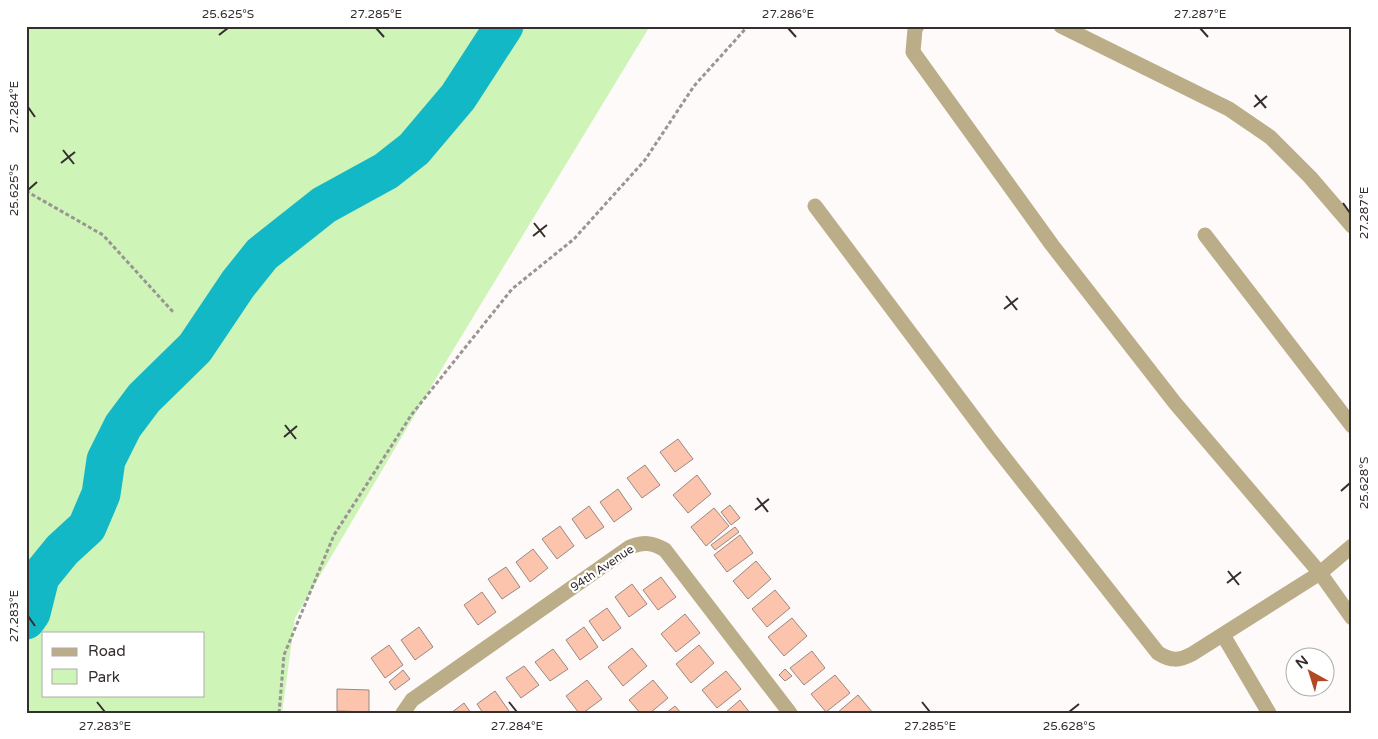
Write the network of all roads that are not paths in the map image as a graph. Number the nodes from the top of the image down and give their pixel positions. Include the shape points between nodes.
1 (917, 26) edge
2 (1061, 26) edge
3 (815, 206) dead end
4 (1352, 226) edge
5 (1205, 235) dead end
6 (1352, 426) edge
7 (1352, 546) edge
8 (1320, 573) junction
9 (1352, 618) edge
10 (1223, 635) junction
11 (403, 713) edge
12 (790, 713) edge
13 (1269, 713) edge

1 - 8 street via 913,52 921,65 1052,245 1175,403
2 - 4 street via 1229,109 1270,137
3 - 10 street via 992,442 1158,653 1169,660 1182,660
5 - 6 street
7 - 8 street
8 - 9 street
8 - 10 street
10 - 13 street
11 - 12 street, 94th Avenue via 412,700 630,547 644,542 665,550

